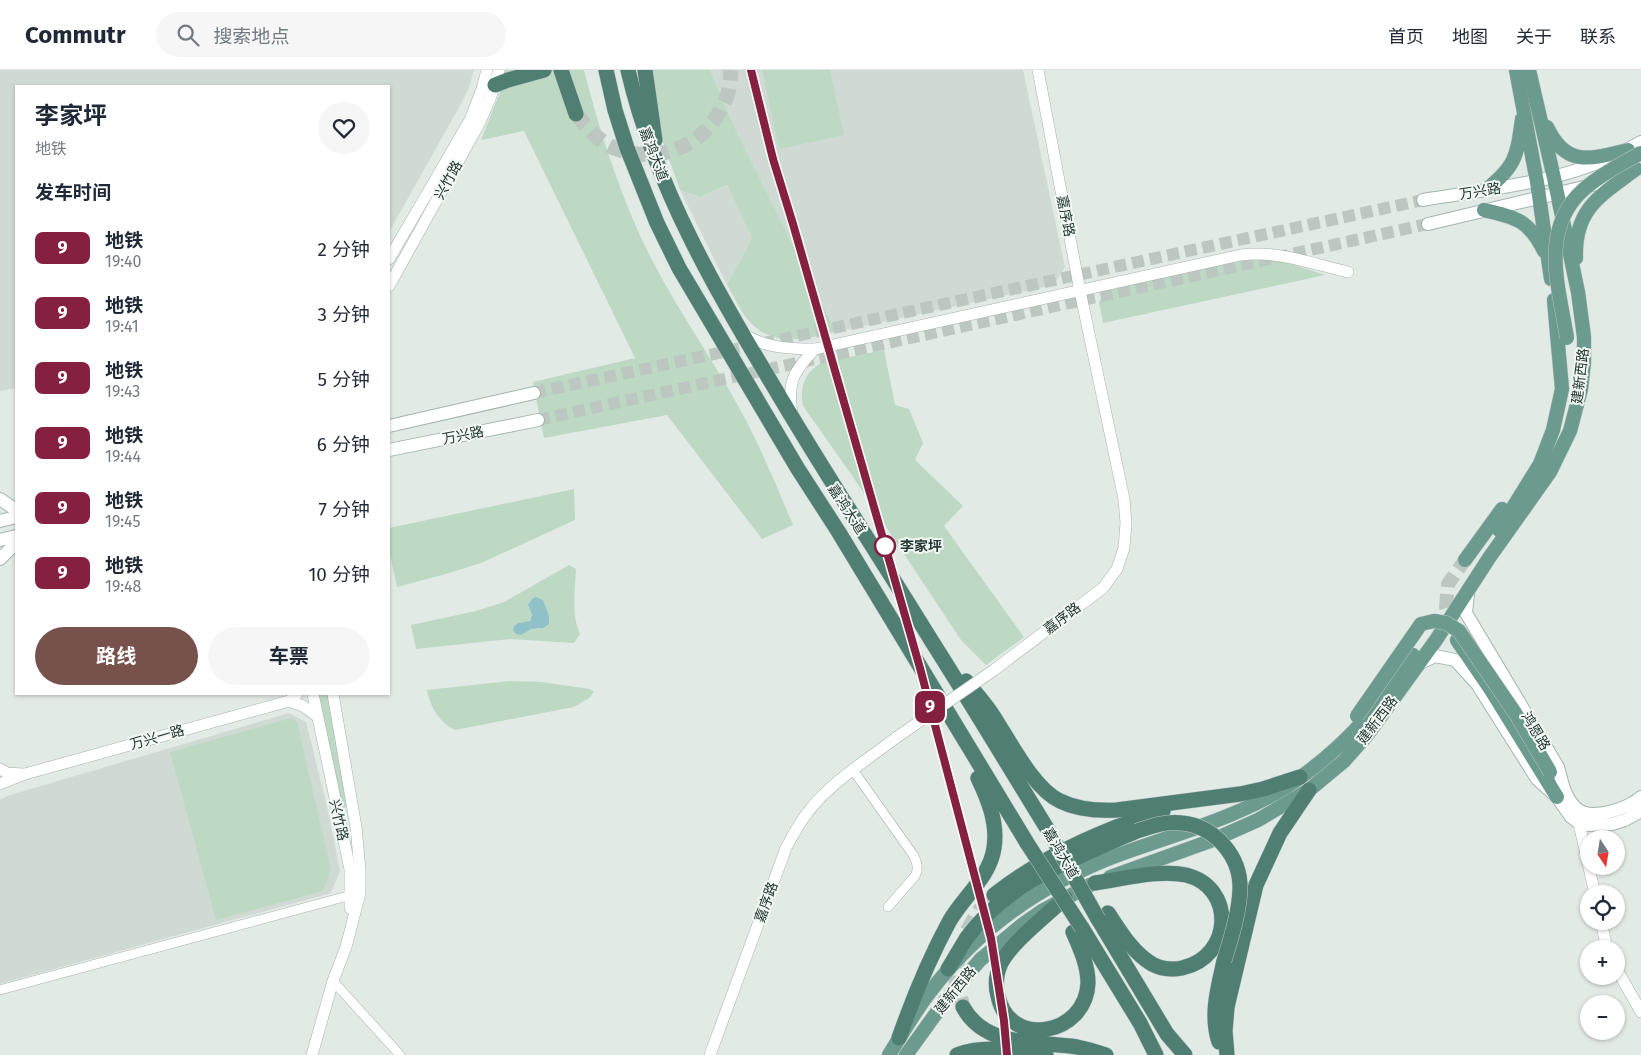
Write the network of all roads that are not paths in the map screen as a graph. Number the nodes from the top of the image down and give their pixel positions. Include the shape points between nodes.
1 (487, 70) edge
2 (499, 70) edge
3 (544, 70) edge
4 (606, 70) edge
5 (628, 70) edge
6 (645, 70) edge
7 (1038, 70) edge
8 (1516, 70) edge
9 (1528, 70) edge
10 (563, 77) edge
11 (495, 85) junction
12 (1530, 105) junction
13 (576, 114) tunnel mouth
14 (1641, 142) edge
15 (1634, 151) edge
16 (1639, 168) edge
17 (660, 171) junction
18 (1554, 178) junction
19 (1537, 182) junction
20 (1486, 190) junction
21 (1557, 193) junction
22 (1539, 197) junction
23 (1423, 200) tunnel mouth
24 (1484, 210) junction
25 (1428, 224) tunnel mouth
26 (390, 257) edge
27 (1548, 260) junction
28 (1348, 272) dead end
29 (390, 284) edge
30 (1080, 291) junction
31 (1578, 292) junction
32 (741, 332) junction
33 (815, 349) junction
34 (1562, 389) junction
35 (534, 393) tunnel mouth
36 (538, 420) tunnel mouth
37 (793, 420) junction
38 (391, 425) edge
39 (390, 450) edge
40 (1540, 464) junction
41 (0, 499) edge
42 (15, 509) edge
43 (15, 517) edge
44 (0, 521) edge
45 (15, 536) edge
46 (0, 540) edge
47 (15, 544) edge
48 (0, 559) edge
49 (1465, 560) tunnel mouth
50 (1468, 593) junction
51 (931, 639) junction
52 (1457, 640) tunnel mouth
53 (1418, 664) junction
54 (313, 695) edge
55 (333, 695) edge
56 (293, 697) edge
57 (317, 716) junction
58 (954, 724) junction
59 (1324, 758) junction
60 (0, 769) edge
61 (853, 770) junction
62 (24, 774) junction
63 (1300, 777) junction
64 (0, 784) edge
65 (1309, 790) junction
66 (1240, 794) junction
67 (1561, 795) junction
68 (1641, 798) edge
69 (1576, 808) junction
70 (1641, 811) edge
71 (1579, 823) junction
72 (1060, 852) junction
73 (1096, 883) junction
74 (1593, 885) edge
75 (356, 894) junction
76 (994, 895) tunnel mouth
77 (1065, 898) junction
78 (888, 907) dead end
79 (1103, 916) junction
80 (1078, 930) junction
81 (948, 969) junction
82 (333, 981) junction
83 (1625, 984) edge
84 (0, 990) edge
85 (963, 1007) tunnel mouth
86 (1641, 1012) edge
87 (899, 1038) junction
88 (312, 1055) edge
89 (400, 1055) edge
90 (710, 1055) edge
91 (889, 1055) edge
92 (906, 1055) edge
93 (957, 1055) edge
94 (1046, 1055) edge
95 (1106, 1055) edge
96 (1156, 1055) edge
97 (1185, 1055) edge
98 (1225, 1055) edge

1 - 26 street, 兴竹路 via 470,120
2 - 11 street, 兴竹路
3 - 11 highway
4 - 58 highway, 嘉鸿大道 via 627,148 679,268
5 - 17 highway, 嘉鸿大道 via 636,106
6 - 17 highway
7 - 30 street, 嘉序路
8 - 12 main road, 建新西路
9 - 12 main road, 建新西路
10 - 13 highway
11 - 29 street, 兴竹路 via 479,124
12 - 15 main road via 1560,148 1571,155 1585,158
12 - 18 main road, 建新西路
12 - 19 main road, 建新西路
12 - 20 main road via 1512,164
14 - 15 main road
15 - 18 main road
15 - 34 main road, bridge via 1582,191 1565,213 1556,234 1555,259 1567,338
16 - 21 main road via 1605,182
16 - 31 main road via 1605,192 1582,218 1576,252
17 - 32 highway, 嘉鸿大道 via 700,260
18 - 19 main road
18 - 21 main road, 建新西路
19 - 20 main road, 万兴路
19 - 22 main road, 建新西路
20 - 23 main road, 万兴路
21 - 22 main road
21 - 31 main road, 建新西路
22 - 24 main road, 万兴路
22 - 27 main road, 建新西路
24 - 25 main road, 万兴路
24 - 27 main road via 1511,216 1524,224 1539,240
27 - 34 main road, 建新西路 via 1559,338
28 - 30 street via 1258,253
30 - 33 street
30 - 61 street, 嘉序路, bridge via 1124,499 1124,548 1117,569 1102,588
31 - 50 main road, 建新西路 via 1584,362 1581,389 1570,430 1550,472
32 - 33 street via 754,341
32 - 37 highway, 嘉鸿大道
33 - 37 street via 799,365 792,380
34 - 40 main road, 建新西路 via 1553,430
35 - 38 main road, 万兴路
36 - 39 main road, 万兴路
37 - 51 highway, 嘉鸿大道
40 - 49 main road via 1516,490
40 - 59 main road, 建新西路 via 1453,603 1355,731
41 - 42 main road
43 - 44 main road
45 - 46 main road
47 - 48 main road
50 - 53 main road, 建新西路
50 - 67 main road, 鸿恩路 via 1466,613 1558,767
51 - 66 highway via 989,709 1031,774 1059,801 1100,811
51 - 72 highway, 嘉鸿大道, bridge
52 - 67 main road
53 - 65 main road, 建新西路 via 1368,734 1344,761
53 - 67 main road, 鸿恩路 via 1435,656 1455,660 1477,684 1537,779
54 - 57 street, 兴竹路
55 - 75 street, 兴竹路 via 356,827 360,870
56 - 57 street
56 - 62 street, 万兴一路
57 - 75 street, 兴竹路
58 - 80 highway, 嘉鸿大道, bridge
58 - 87 highway via 986,796 994,823 992,860 938,943
59 - 63 main road, 建新西路
59 - 67 main road, bridge via 1421,624 1434,621 1446,623 1459,631 1515,713
60 - 62 street
61 - 78 street via 917,863 915,876
61 - 90 street, 嘉序路 via 808,811 796,828
62 - 64 street, 万兴一路
63 - 66 highway
63 - 81 main road, 建新西路 via 1235,813 1099,863 1049,888 992,926
65 - 73 main road, 建新西路 via 1280,809 1235,831
65 - 98 highway via 1280,833 1256,885 1227,1007
66 - 72 highway via 1153,813
67 - 69 main road, 鸿恩路
67 - 71 main road, 鸿恩路 via 1571,817
68 - 69 main road via 1624,808 1608,812 1585,813
69 - 71 street
70 - 71 main road via 1612,824
71 - 74 street
72 - 76 highway via 1033,866
72 - 79 highway, 嘉鸿大道, bridge
73 - 77 main road, 建新西路
73 - 79 highway via 1160,874 1186,875 1211,890 1221,914 1221,931 1213,950 1206,957 1197,963 1168,969 1151,963 1135,950
75 - 82 street, 兴竹路 via 346,947
75 - 84 street
77 - 80 highway via 1002,961 996,984 998,1000 1016,1023 1031,1029 1046,1029 1070,1020 1080,1009 1087,992 1087,974
77 - 92 main road, 建新西路 via 1022,925 980,960
79 - 97 highway, 嘉鸿大道 via 1167,1034
80 - 96 highway, 嘉鸿大道 via 1140,1023
81 - 87 main road, 建新西路
81 - 98 highway, bridge via 966,939 993,910 1055,867 1155,825 1194,825 1214,835 1230,852 1240,889 1235,925 1216,998 1215,1022
82 - 88 street, 兴竹路
82 - 89 street
83 - 86 street
85 - 95 highway via 974,1022 1000,1037 1081,1048
87 - 91 main road, 建新西路
93 - 94 highway via 982,1049

